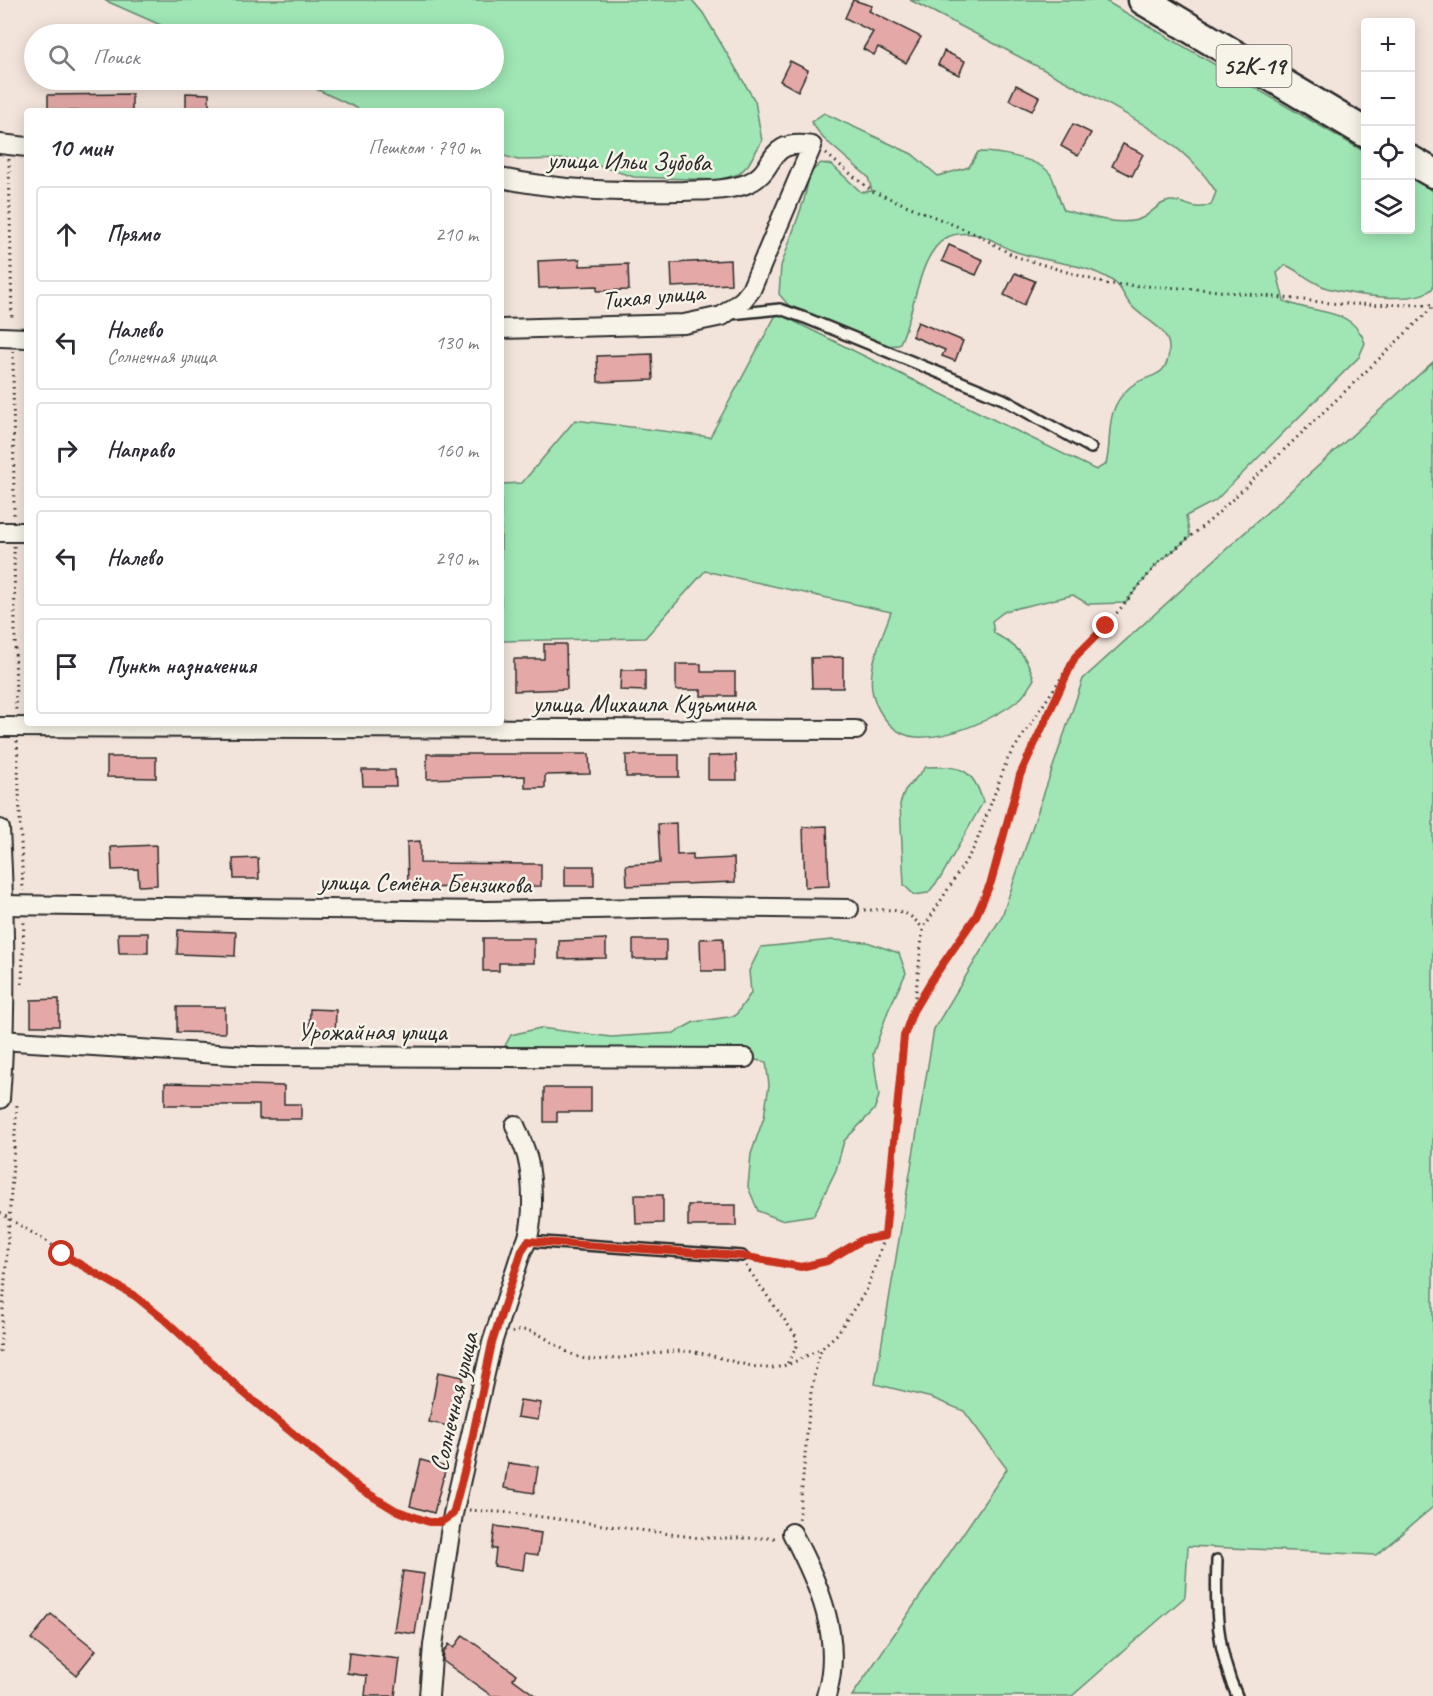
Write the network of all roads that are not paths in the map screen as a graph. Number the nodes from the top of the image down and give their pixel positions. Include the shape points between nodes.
1 (1143, 0) edge
2 (1361, 131) edge
3 (4, 145) edge
4 (812, 146) joint
5 (24, 147) edge
6 (1415, 163) edge
7 (1433, 173) edge
8 (504, 178) edge
9 (722, 316) junction
10 (504, 329) edge
11 (1091, 448) dead end
12 (8, 726) edge
13 (856, 729) dead end
14 (0, 829) edge
15 (2, 905) edge
16 (849, 909) road end
17 (2, 1040) edge
18 (745, 1058) dead end
19 (8, 1100) edge
20 (515, 1125) dead end
21 (528, 1241) junction
22 (742, 1256) road end
23 (792, 1533) road end
24 (1217, 1560) dead end
25 (429, 1696) edge
26 (826, 1696) edge
27 (1237, 1696) edge

1 - 2 main road, 52К-19
3 - 5 street
4 - 8 street, улица Ильи Зубова via 780,148 763,172 748,183 718,190 576,188
4 - 9 street, Тихая улица via 751,290
6 - 7 main road
9 - 10 street, Тихая улица via 684,324
9 - 11 lane via 780,309 1003,399
12 - 13 street, улица Михаила Кузьмина
14 - 15 street
15 - 16 street, улица Семёна Бензикова via 486,911
15 - 17 street
17 - 18 street, Урожайная улица via 249,1056
17 - 19 street
20 - 21 street, Солнечная улица via 527,1156 532,1191
21 - 22 lane
21 - 25 street, Солнечная улица via 492,1343 453,1514
23 - 26 street via 824,1599 831,1646 831,1682
24 - 27 lane via 1215,1609 1219,1639

